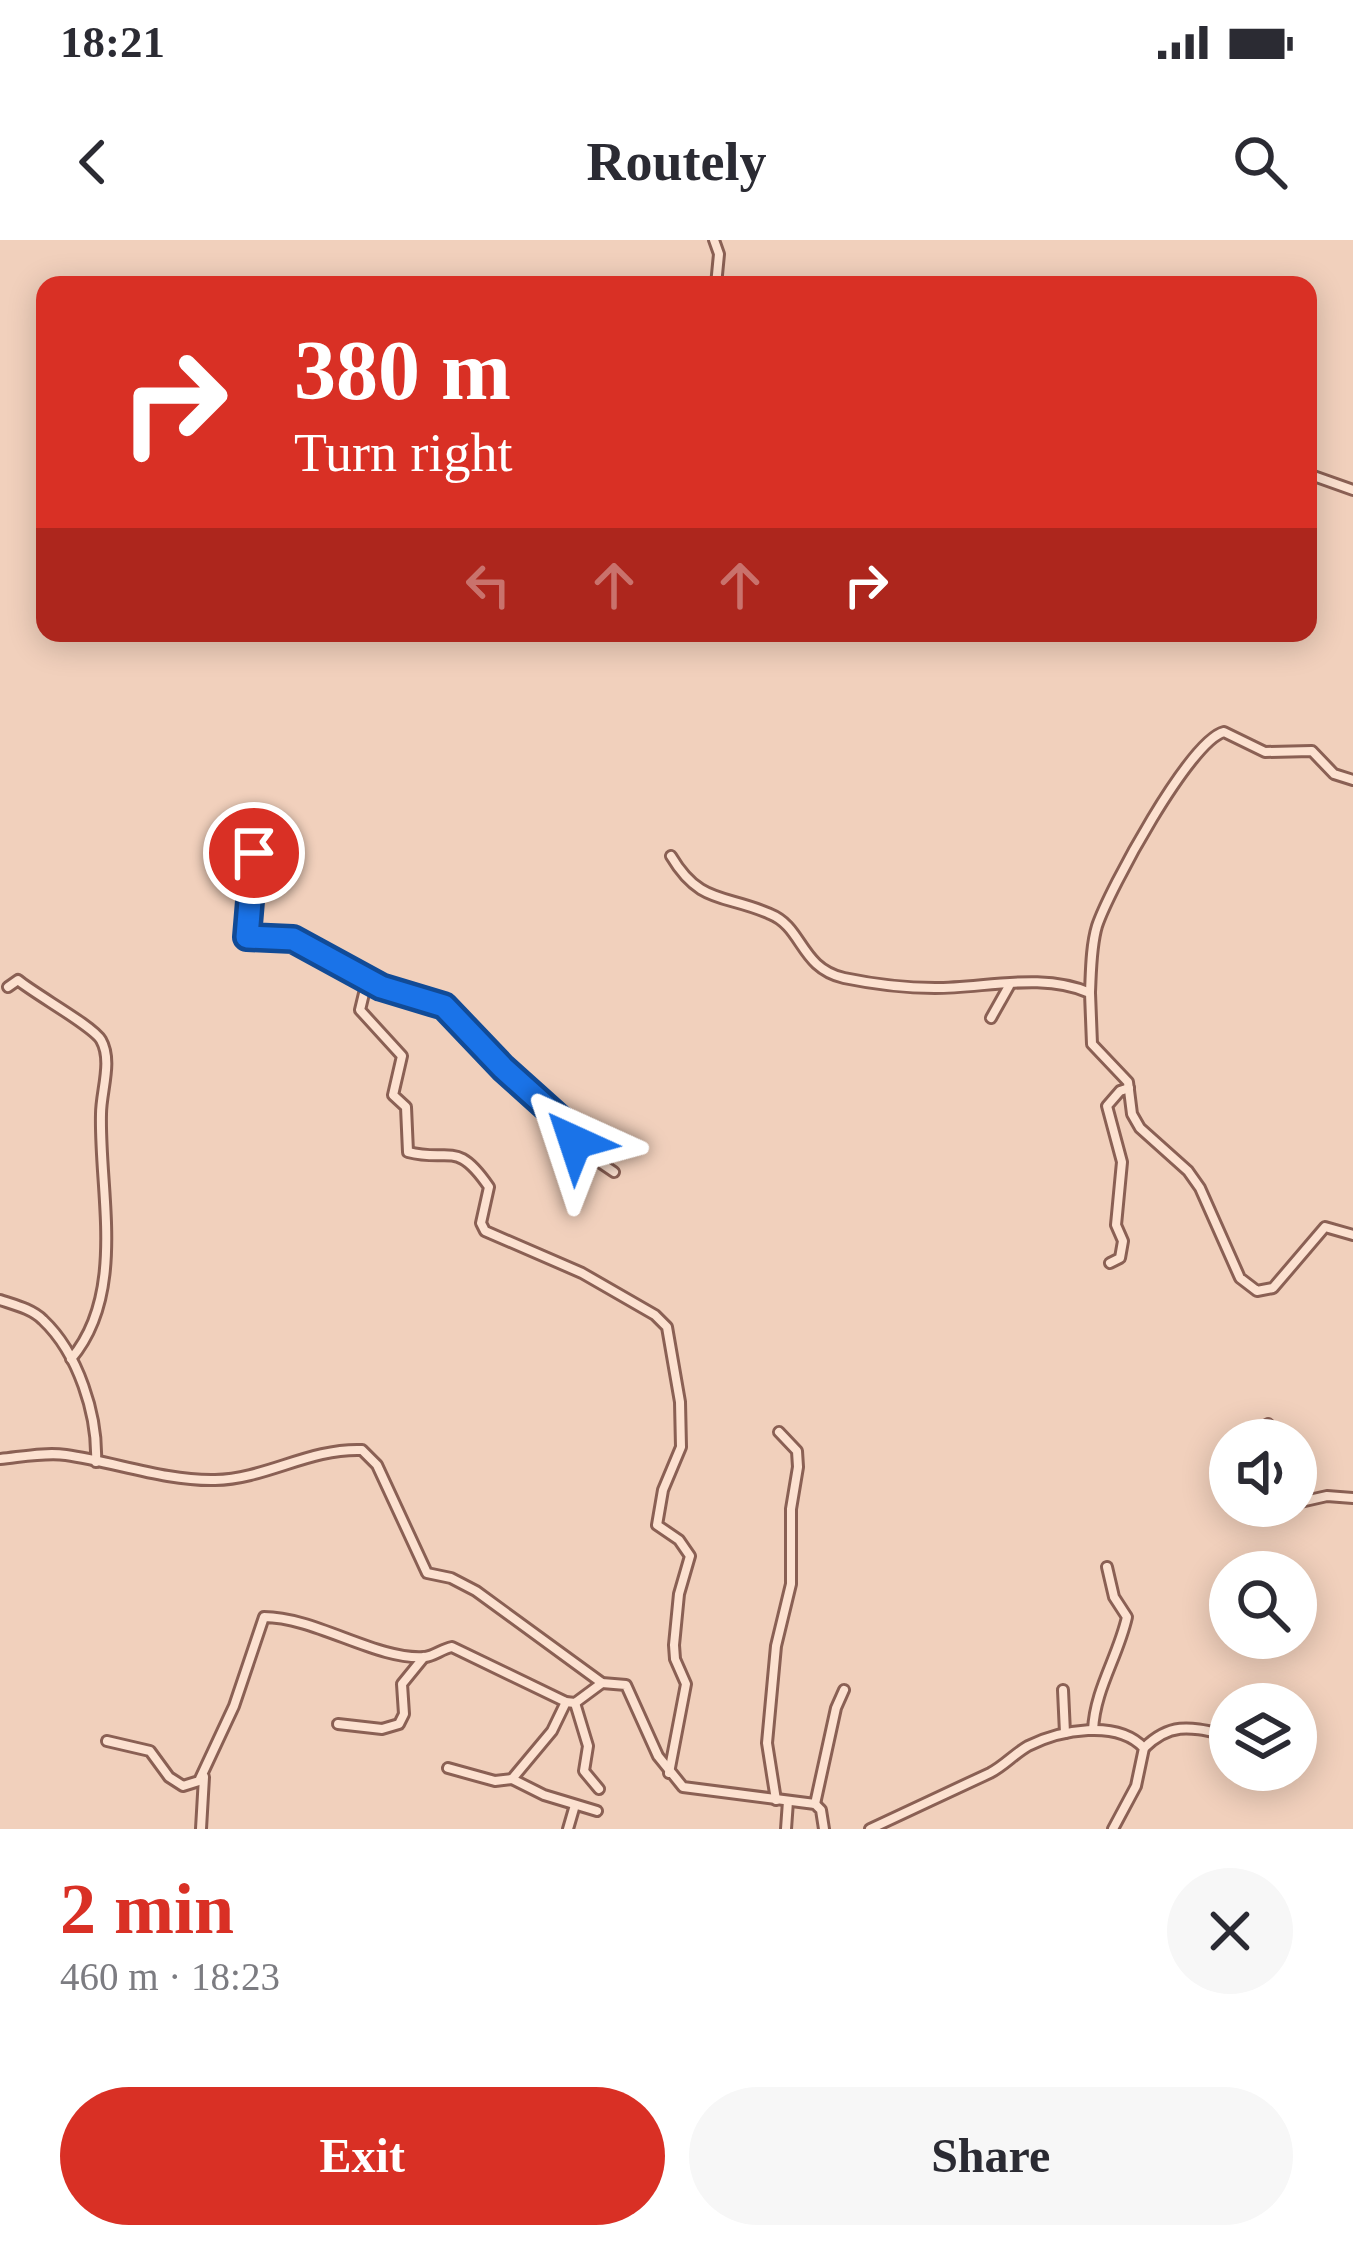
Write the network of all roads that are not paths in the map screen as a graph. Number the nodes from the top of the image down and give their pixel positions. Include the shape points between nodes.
1 (714, 240) edge
2 (717, 276) edge
3 (1317, 477) edge
4 (1353, 490) edge
5 (1353, 780) edge
6 (254, 853) dead end
7 (671, 856) dead end
8 (367, 981) junction
9 (1010, 985) junction
10 (8, 987) dead end
11 (1090, 993) junction
12 (992, 1018) dead end
13 (1129, 1088) junction
14 (614, 1172) dead end
15 (1353, 1235) edge
16 (1110, 1263) dead end
17 (0, 1300) edge
18 (71, 1359) junction
19 (779, 1432) dead end
20 (0, 1459) edge
21 (96, 1462) junction
22 (1317, 1498) edge
23 (1353, 1498) edge
24 (1107, 1568) dead end
25 (424, 1658) junction
26 (604, 1683) junction
27 (844, 1690) dead end
28 (1063, 1690) dead end
29 (570, 1702) junction
30 (338, 1724) dead end
31 (1093, 1730) junction
32 (1209, 1732) edge
33 (1065, 1733) junction
34 (107, 1741) dead end
35 (1144, 1748) junction
36 (448, 1768) dead end
37 (669, 1773) junction
38 (203, 1775) junction
39 (512, 1779) junction
40 (599, 1789) dead end
41 (776, 1800) junction
42 (788, 1801) junction
43 (814, 1804) junction
44 (574, 1805) junction
45 (597, 1811) dead end
46 (200, 1829) edge
47 (568, 1829) edge
48 (787, 1829) edge
49 (824, 1829) edge
50 (870, 1829) edge
51 (1113, 1829) edge

1 - 2 street
3 - 4 street
5 - 11 street via 1312,752 1265,752 1224,732 1207,740 1106,903
6 - 8 street via 247,937 293,939
7 - 9 street via 702,892 781,920 812,962 840,977 932,988
8 - 14 street via 454,1013 584,1151
8 - 37 street via 360,1010 402,1056 393,1095 406,1107 408,1152 460,1156 489,1186 484,1231 582,1273 655,1315 669,1332 681,1447 657,1525 690,1556 674,1645 686,1684
9 - 11 street
9 - 12 street
10 - 18 street via 18,980 94,1031 105,1050 104,1266 91,1333
11 - 13 street via 1092,1044
13 - 15 street via 1135,1122 1200,1188 1248,1286 1274,1288 1325,1227
13 - 16 street via 1107,1106 1122,1162 1116,1225 1123,1248
17 - 18 street via 43,1320
18 - 21 street
19 - 41 street via 797,1451 798,1467 791,1584 767,1743
20 - 21 street via 60,1454
21 - 26 street via 218,1480 312,1454 362,1450 377,1465 428,1573 476,1591
22 - 23 street
24 - 31 street via 1127,1617 1096,1699
25 - 29 street via 452,1647
25 - 30 street via 402,1684 399,1724
25 - 38 street via 264,1617
26 - 29 street
26 - 37 street via 626,1685
27 - 43 street
28 - 33 street
29 - 39 street
29 - 40 street via 587,1740 584,1771
31 - 33 street
31 - 35 street
32 - 35 street via 1166,1729
33 - 50 street
34 - 38 street via 150,1750 183,1786
35 - 51 street via 1136,1786
36 - 39 street
37 - 41 street via 683,1787
38 - 46 street
39 - 44 street
41 - 42 street
42 - 43 street
42 - 48 street
43 - 49 street
44 - 45 street
44 - 47 street

